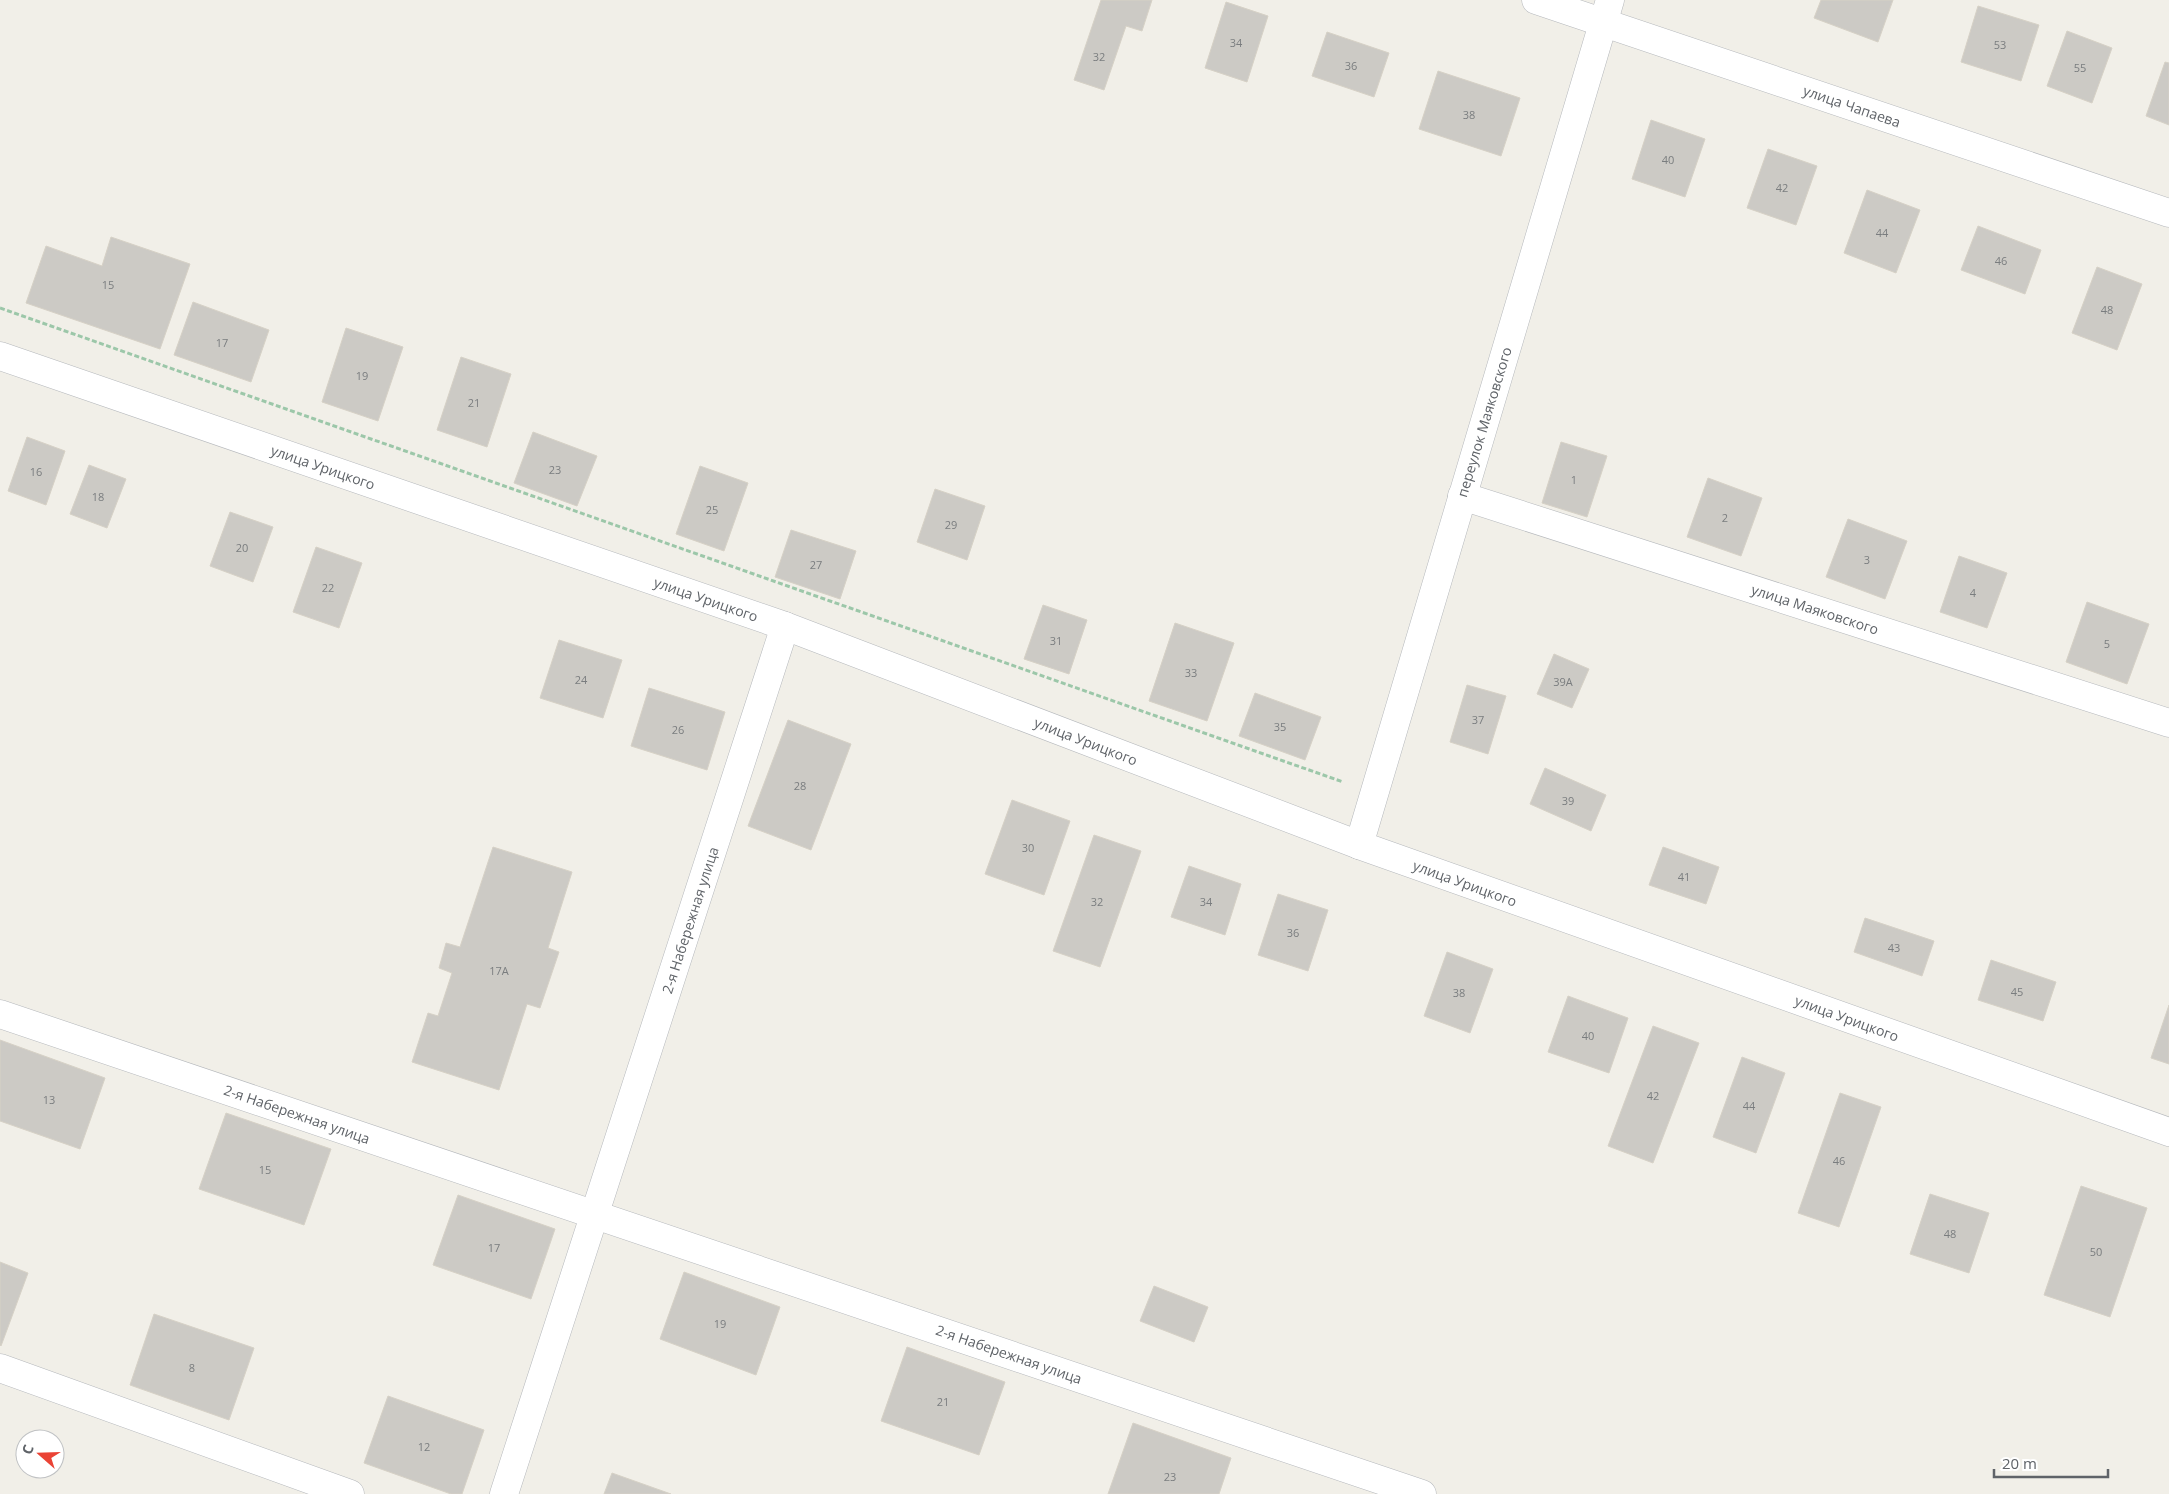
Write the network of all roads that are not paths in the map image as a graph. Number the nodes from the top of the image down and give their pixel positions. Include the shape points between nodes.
1 (1536, 0) edge
2 (1607, 11) edge
3 (2169, 213) edge
4 (0, 356) edge
5 (1462, 496) junction
6 (785, 626) junction
7 (2169, 723) edge
8 (1359, 845) junction
9 (0, 1014) edge
10 (2169, 1132) edge
11 (595, 1214) junction
12 (0, 1368) edge
13 (350, 1494) edge
14 (504, 1494) edge
15 (1422, 1494) edge

1 - 2 street, улица Чапаева
2 - 3 street, улица Чапаева
2 - 5 street, переулок Маяковского
4 - 6 street, улица Урицкого
5 - 7 street, улица Маяковского
5 - 8 street, переулок Маяковского
6 - 8 street, улица Урицкого
6 - 11 street, 2-я Набережная улица
8 - 10 street, улица Урицкого
9 - 11 street, 2-я Набережная улица
11 - 14 street, 2-я Набережная улица
11 - 15 street, 2-я Набережная улица
12 - 13 street

